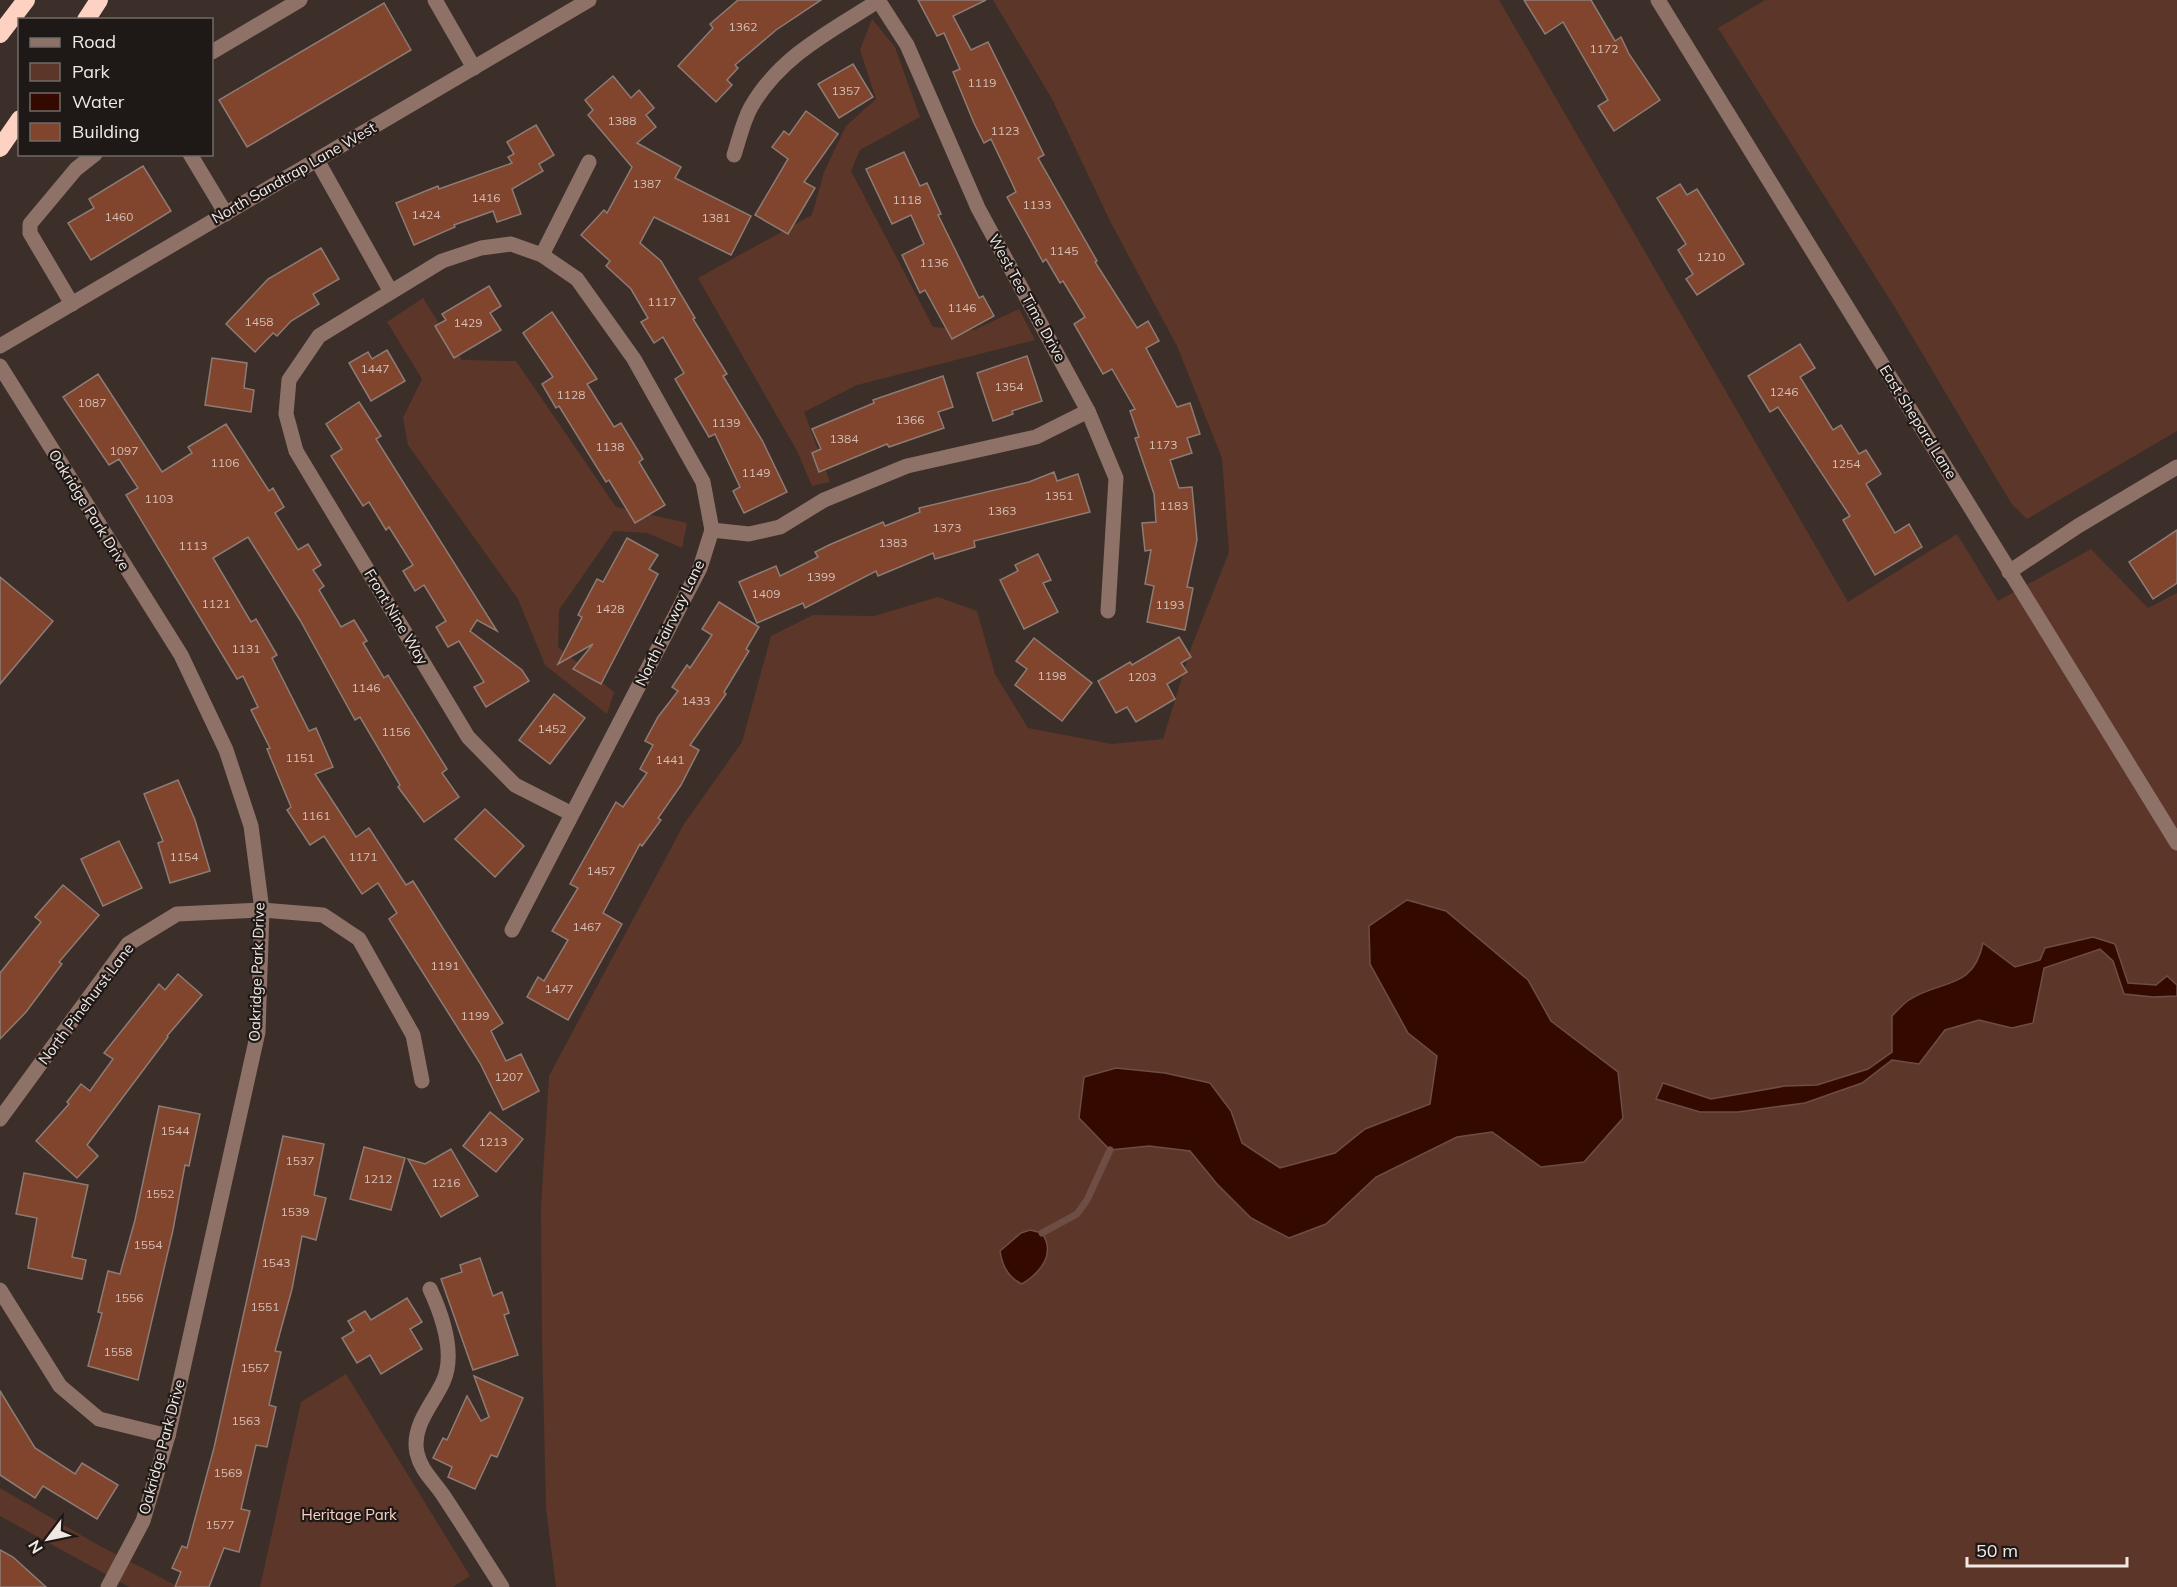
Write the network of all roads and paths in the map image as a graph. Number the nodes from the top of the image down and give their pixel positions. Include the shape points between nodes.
1 (26, 0) edge
2 (99, 0) edge
3 (300, 0) edge
4 (435, 0) edge
5 (589, 0) edge
6 (1658, 0) edge
7 (878, 1) edge
8 (87, 18) edge
9 (0, 34) edge
10 (213, 51) edge
11 (474, 68) junction
12 (18, 122) edge
13 (0, 148) edge
14 (734, 155) dead end
15 (92, 156) edge
16 (191, 156) edge
17 (317, 160) junction
18 (589, 162) dead end
19 (226, 214) junction
20 (542, 255) junction
21 (391, 292) junction
22 (72, 304) junction
23 (0, 346) edge
24 (0, 366) edge
25 (1088, 411) junction
26 (2177, 467) edge
27 (712, 530) junction
28 (2009, 572) junction
29 (1108, 610) dead end
30 (572, 814) junction
31 (2177, 843) edge
32 (262, 910) junction
33 (512, 930) dead end
34 (422, 1081) dead end
35 (0, 1119) edge
36 (430, 1289) dead end
37 (0, 1290) edge
38 (168, 1436) junction
39 (108, 1587) edge
40 (502, 1587) edge

1 - 9 highway
2 - 8 highway
3 - 10 street
4 - 11 street
5 - 11 street, North Sandtrap Lane West
6 - 28 street, East Shepard Lane
7 - 14 street via 802,49 770,79 750,108
7 - 25 street, West Tee Time Drive via 907,45 978,208
11 - 17 street, North Sandtrap Lane West
12 - 13 highway
15 - 22 street via 76,169 30,224 30,233
16 - 19 street
17 - 19 street, North Sandtrap Lane West
17 - 21 street
18 - 20 street
19 - 22 street, North Sandtrap Lane West
20 - 21 street, Front Nine Way via 511,244 481,248 442,261
20 - 27 street, Front Nine Way via 577,279 634,359 703,482
21 - 30 street, Front Nine Way via 319,336 289,380 286,414 296,451 468,737 514,785
22 - 23 street, North Sandtrap Lane West
24 - 32 street, Oakridge Park Drive via 181,656 226,750 251,826
25 - 27 street via 1036,437 907,466 824,500 780,527 748,534
25 - 29 street, West Tee Time Drive via 1116,478
26 - 28 street
27 - 30 street, North Fairway Lane via 700,568
28 - 31 street, East Shepard Lane
30 - 33 street
32 - 34 street, North Pinehurst Lane via 323,915 359,939 413,1035
32 - 35 street, North Pinehurst Lane via 177,914 128,944
32 - 38 street, Oakridge Park Drive via 258,1032
36 - 40 street via 447,1344 448,1366 444,1382 421,1423 416,1452 425,1475 441,1492
37 - 38 street via 60,1386 99,1419
38 - 39 street, Oakridge Park Drive via 142,1521

